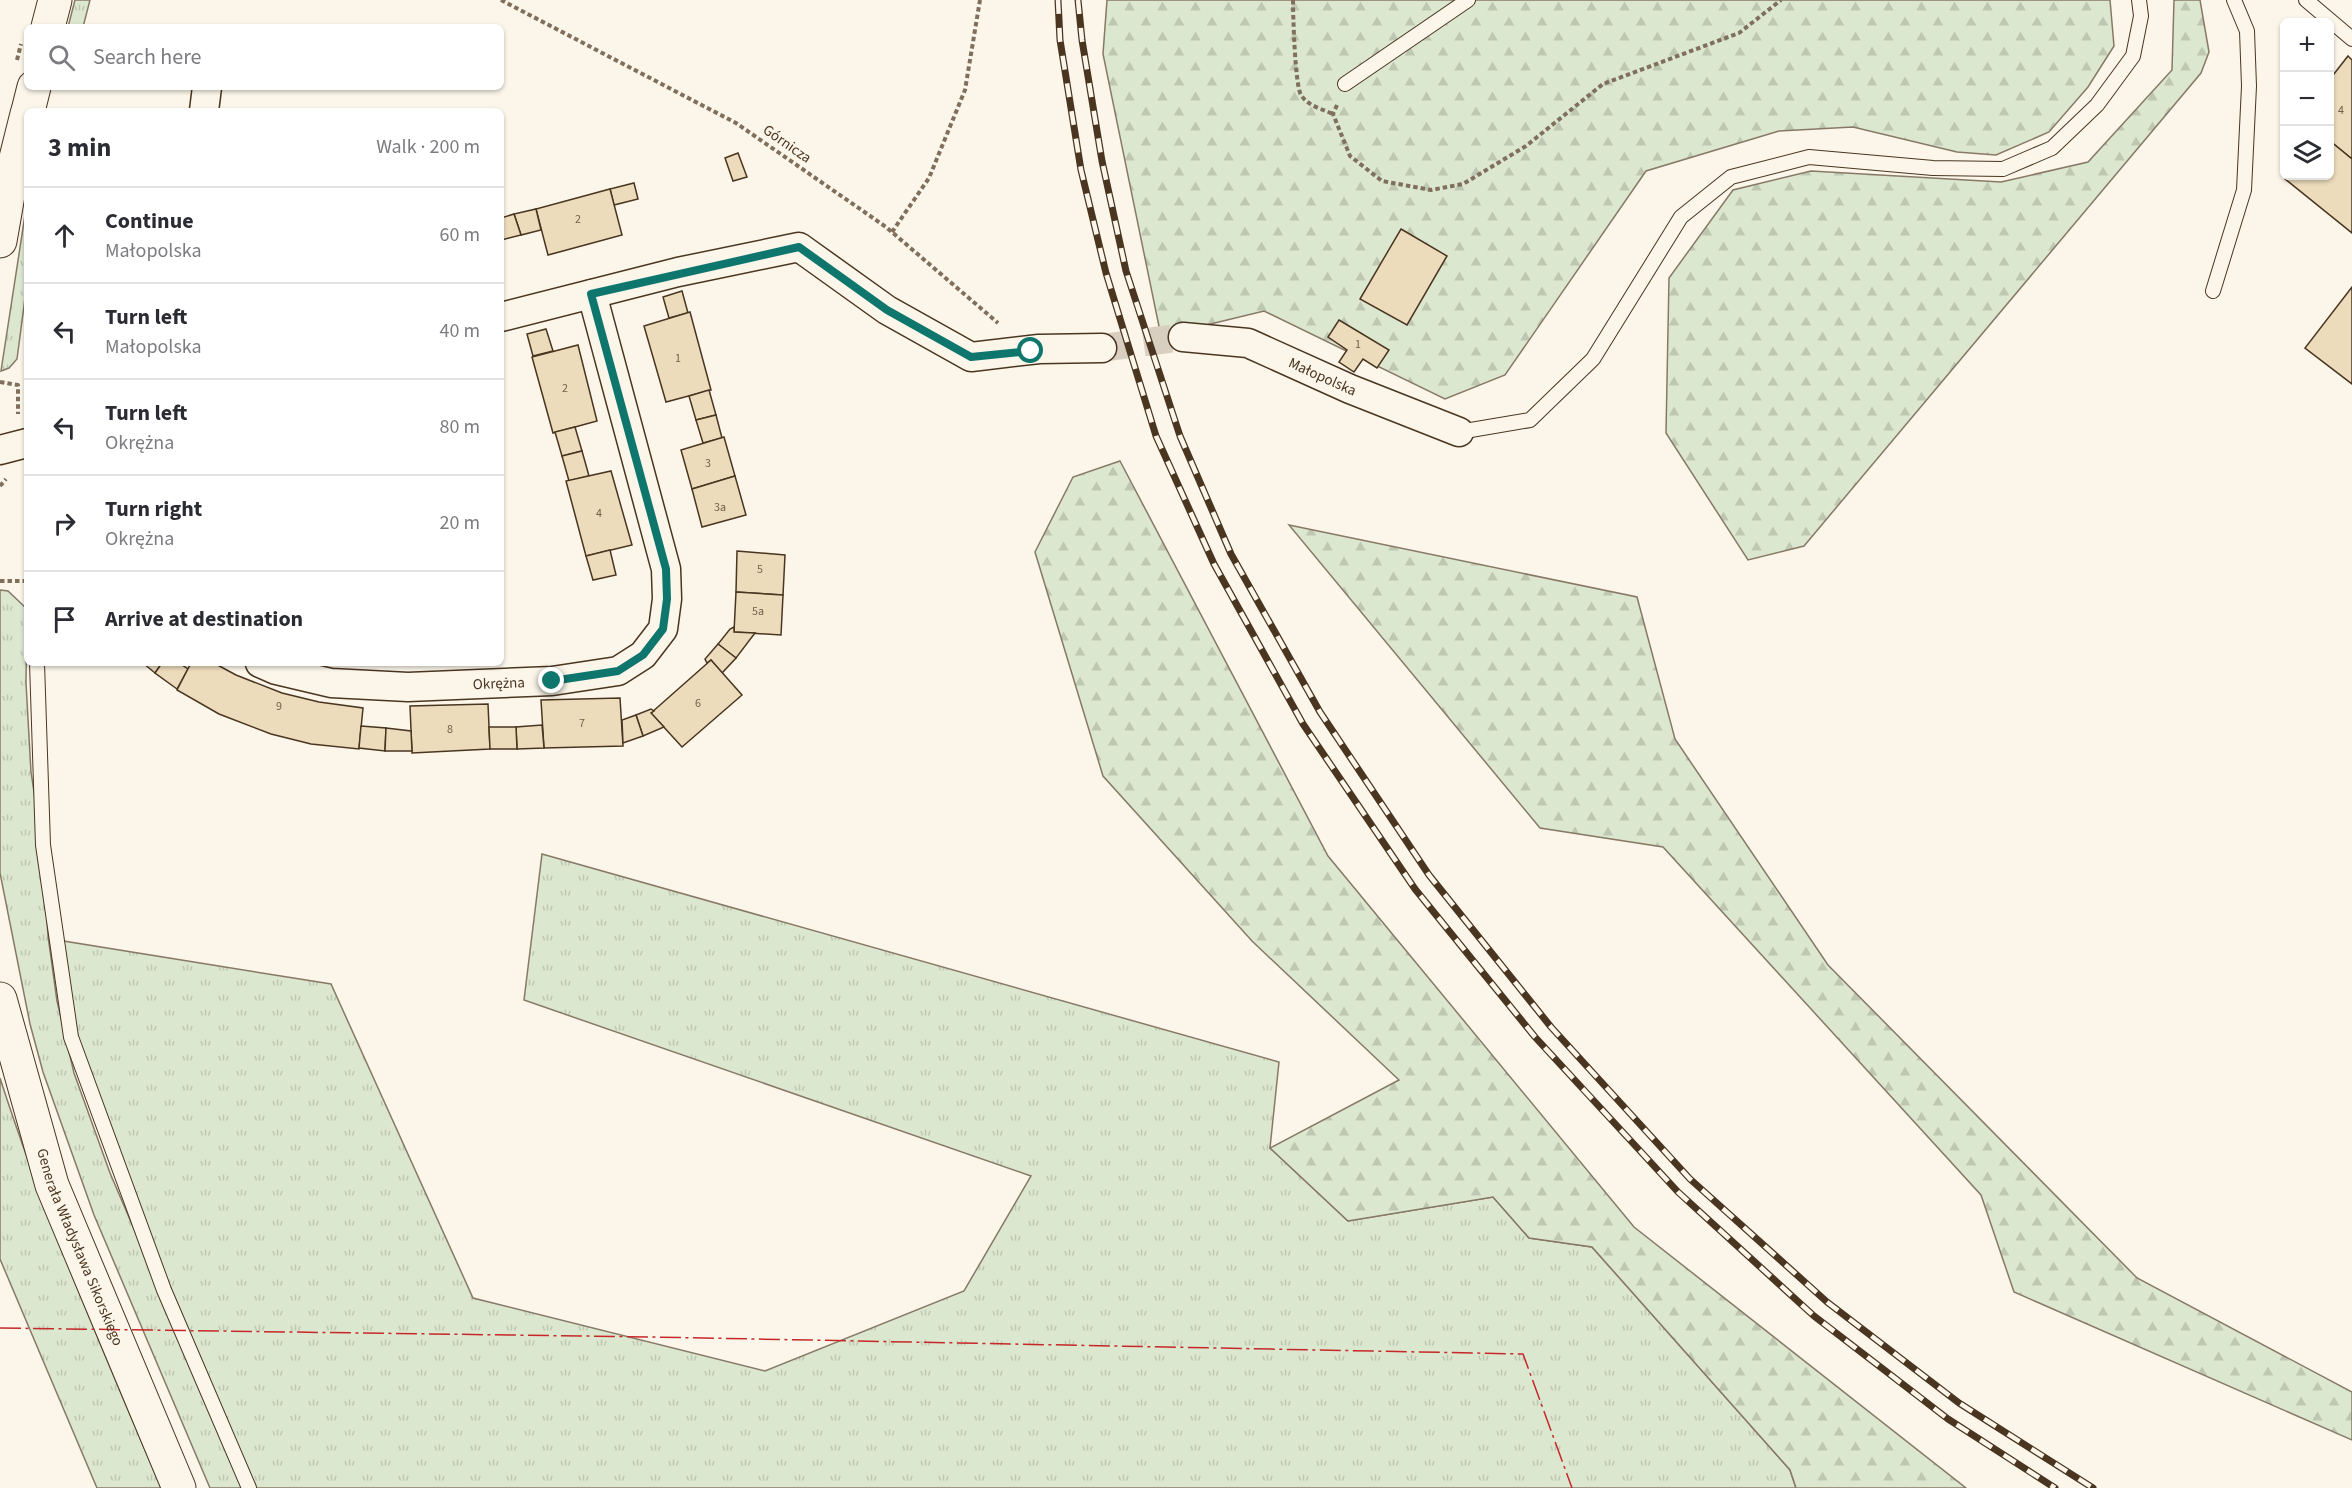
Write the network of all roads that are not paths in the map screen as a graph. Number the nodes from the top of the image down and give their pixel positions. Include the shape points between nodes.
1 (55, 0) edge
2 (1468, 0) edge
3 (2139, 0) edge
4 (2234, 0) edge
5 (2306, 0) edge
6 (49, 24) edge
7 (2352, 39) edge
8 (1345, 84) road end
9 (33, 90) edge
10 (207, 90) edge
11 (28, 108) edge
12 (204, 108) edge
13 (24, 125) edge
14 (0, 242) edge
15 (2213, 291) dead end
16 (591, 294) junction
17 (504, 316) edge
18 (1183, 337) tunnel mouth
19 (1102, 348) tunnel mouth
20 (1459, 432) joint
21 (24, 445) edge
22 (0, 450) edge
23 (37, 666) edge
24 (267, 666) edge
25 (0, 999) edge
26 (178, 1488) edge
27 (249, 1488) edge

1 - 6 main road
2 - 8 lane
3 - 20 lane via 2141,16 2133,56 2097,105 2052,148 2003,169 1933,168 1809,157 1731,177 1681,217 1593,359 1530,420
4 - 15 lane via 2247,31 2249,86 2244,190
5 - 7 lane
9 - 11 main road
10 - 12 street
13 - 14 main road
16 - 17 street
16 - 19 street via 799,247 887,310 971,357
16 - 24 street, Okrężna via 666,569 663,629 643,655 618,671 552,681 408,687 331,683
18 - 20 street, Małopolska via 1248,343
21 - 22 street
23 - 27 lane via 43,845 71,1037 164,1290
25 - 26 main road, Generała Władysława Sikorskiego via 52,1185

